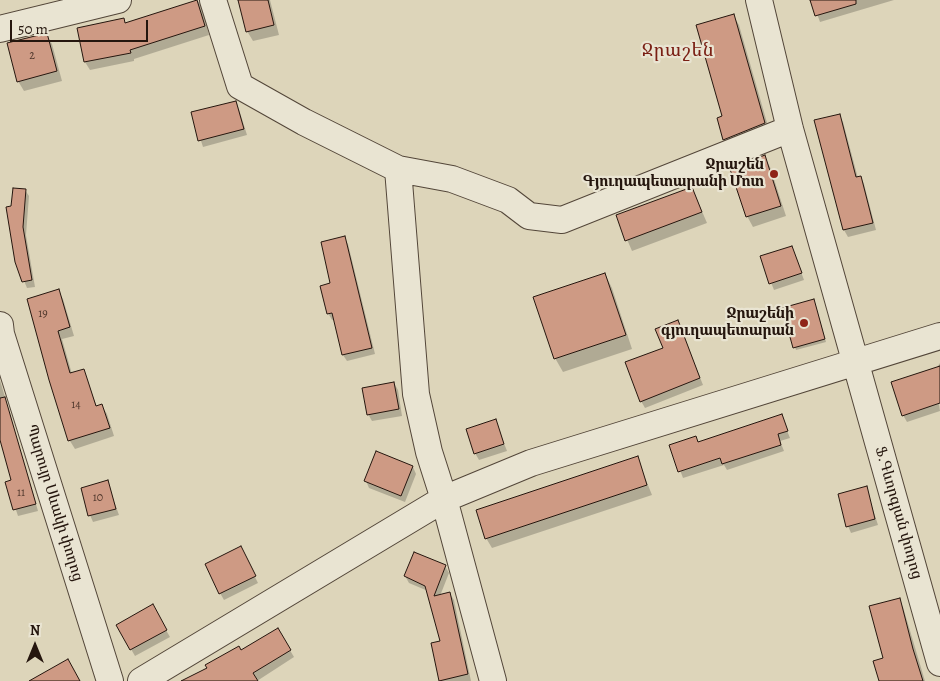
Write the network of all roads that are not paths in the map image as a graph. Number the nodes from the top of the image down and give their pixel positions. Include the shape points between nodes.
1 (118, 0) edge
2 (213, 0) edge
3 (759, 0) edge
4 (0, 30) edge
5 (790, 129) junction
6 (398, 169) junction
7 (0, 331) edge
8 (940, 336) edge
9 (855, 364) junction
10 (444, 499) junction
11 (940, 662) edge
12 (110, 681) edge
13 (141, 681) edge
14 (493, 681) edge

1 - 4 street
2 - 6 street via 240,86
3 - 5 street, Ֆ.Գևորգյան փողոց
5 - 6 street via 562,220 529,216 508,200 452,179
5 - 9 street, Ֆ.Գևորգյան փողոց
6 - 10 street via 416,394
7 - 12 street, Պարույր Սևակի փողոց
8 - 9 street
9 - 10 street via 722,402 531,464
9 - 11 street, Ֆ.Գևորգյան փողոց
10 - 13 street
10 - 14 street

